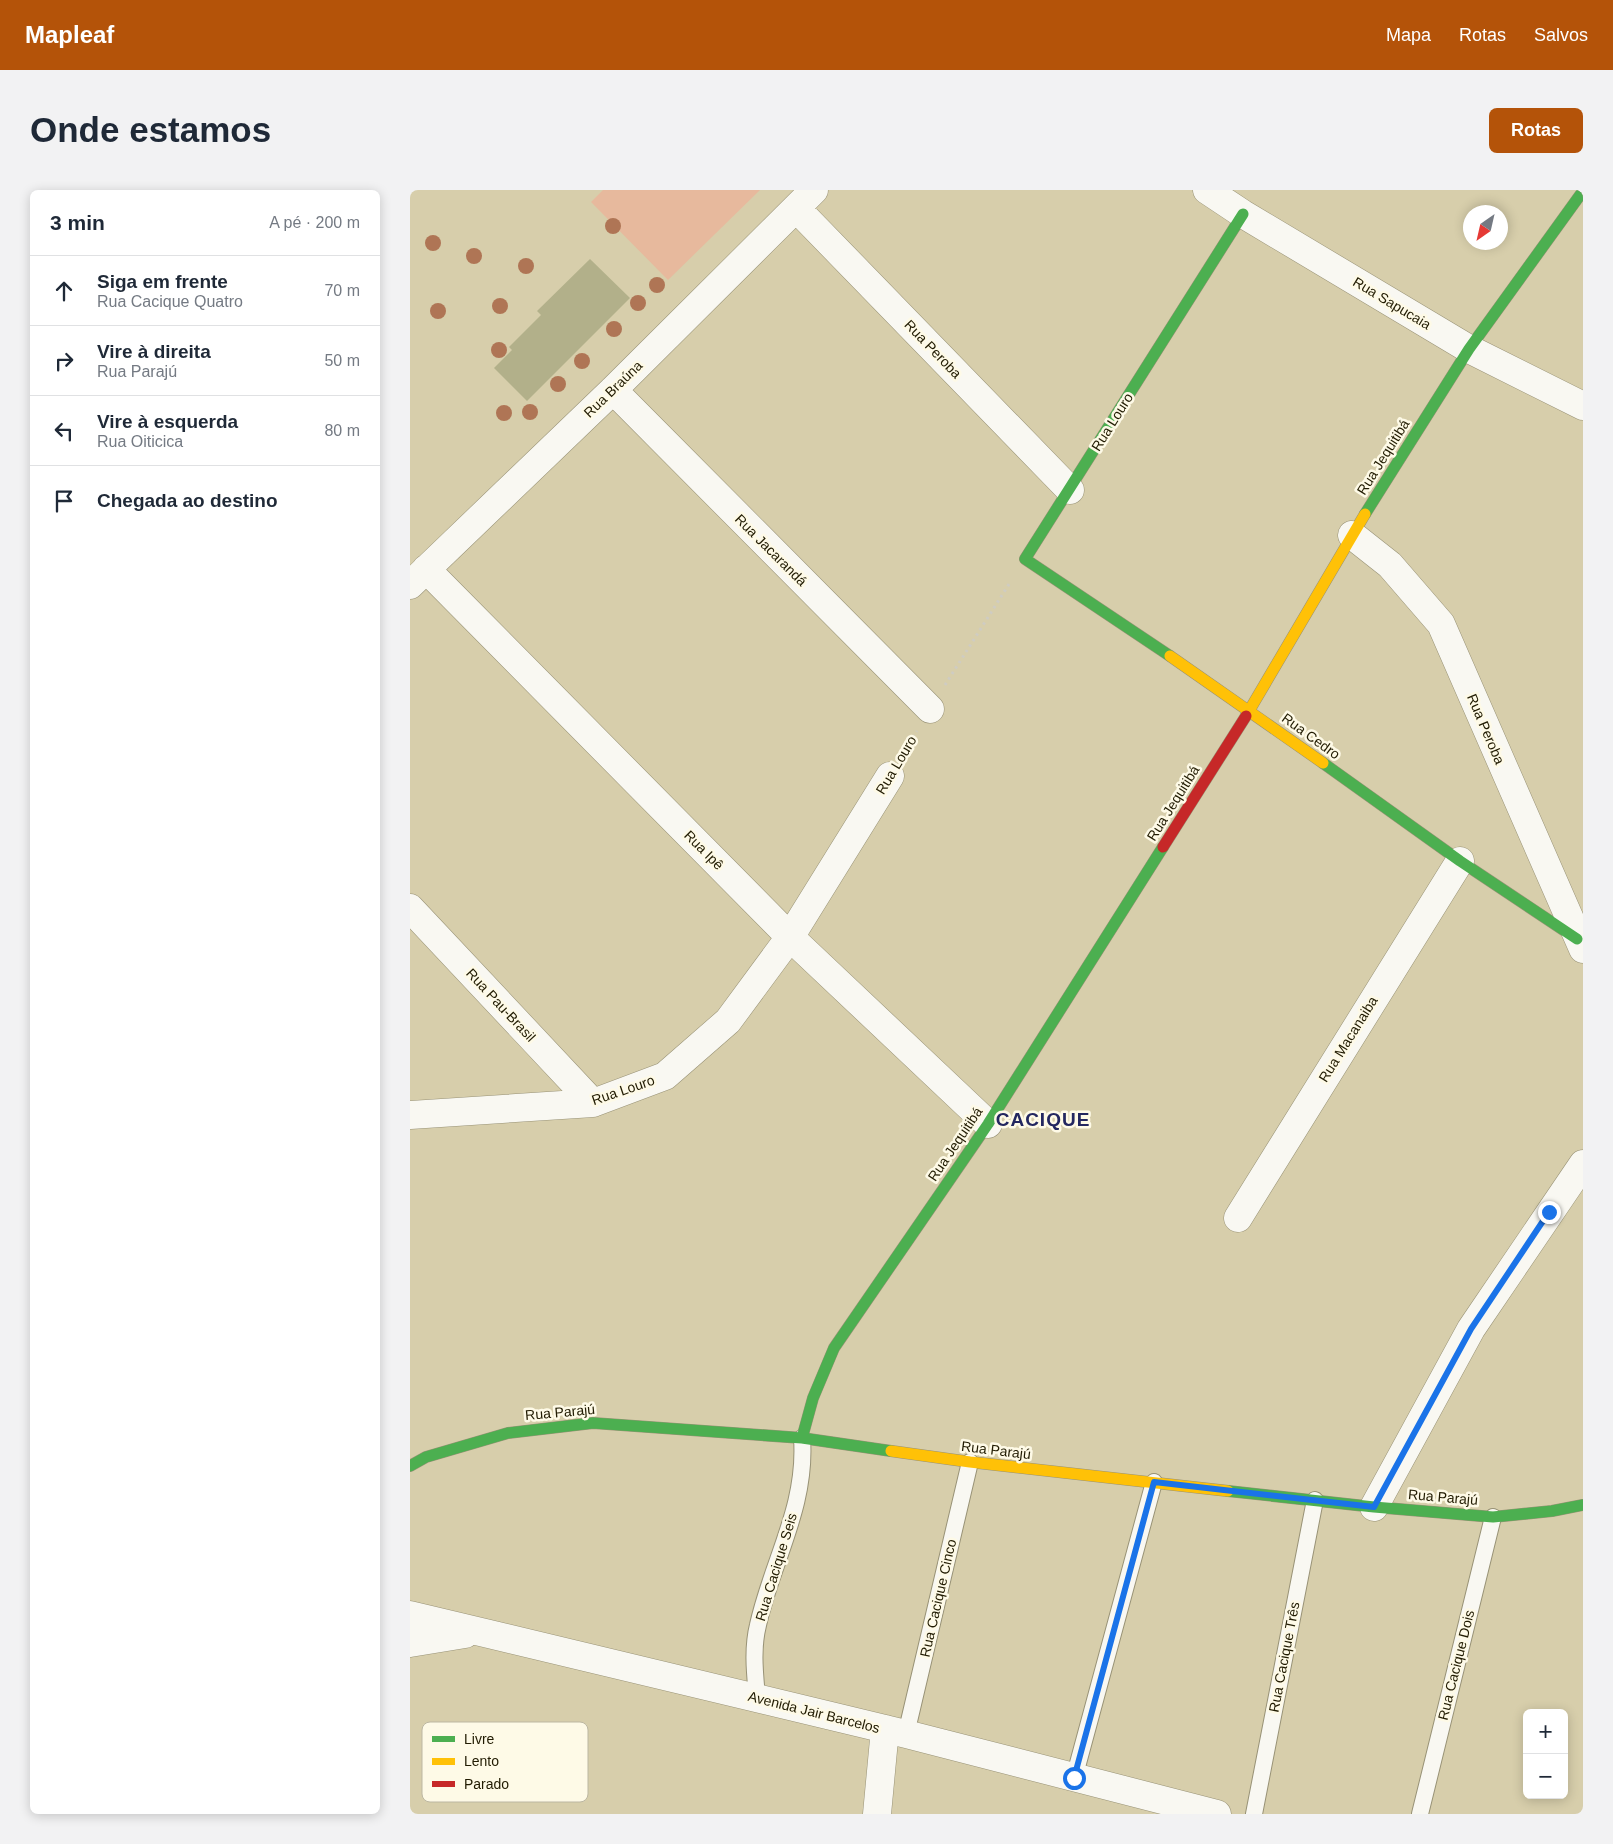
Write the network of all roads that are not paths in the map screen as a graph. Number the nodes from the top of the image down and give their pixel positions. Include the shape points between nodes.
1 (1207, 190) edge
2 (1583, 191) edge
3 (805, 199) edge
4 (1243, 214) junction
5 (1469, 348) junction
6 (613, 390) junction
7 (1583, 406) edge
8 (1070, 490) junction
9 (1352, 535) junction
10 (1025, 560) joint
11 (418, 577) edge
12 (930, 709) road end
13 (1250, 710) junction
14 (890, 776) road end
15 (1460, 861) junction
16 (410, 908) edge
17 (790, 937) junction
18 (1580, 944) edge
19 (593, 1103) junction
20 (410, 1115) edge
21 (988, 1124) junction
22 (1583, 1164) edge
23 (1238, 1218) dead end
24 (802, 1438) junction
25 (970, 1462) junction
26 (410, 1466) edge
27 (1154, 1482) junction
28 (1315, 1500) junction
29 (1583, 1505) edge
30 (1374, 1507) junction
31 (1493, 1517) junction
32 (410, 1615) edge
33 (476, 1632) junction
34 (410, 1643) edge
35 (757, 1698) junction
36 (896, 1732) junction
37 (1074, 1778) junction
38 (877, 1814) edge
39 (1217, 1814) edge
40 (1254, 1814) edge
41 (1420, 1814) edge

1 - 4 street, Rua Sapucaia
2 - 5 street, Rua Jequitibá
3 - 6 street, Rua Braúna
3 - 8 street, Rua Peroba
4 - 5 street, Rua Sapucaia
4 - 8 street, Rua Louro
5 - 7 street, Rua Sapucaia
5 - 9 street, Rua Jequitibá
6 - 11 street, Rua Braúna
6 - 12 street, Rua Jacarandá
8 - 10 street, Rua Louro
9 - 13 street, Rua Jequitibá
9 - 18 street, Rua Peroba via 1390,565 1441,624
10 - 13 street, Rua Cedro
11 - 17 street, Rua Ipê
13 - 15 street, Rua Cedro
13 - 21 street, Rua Jequitibá
14 - 17 street, Rua Louro
15 - 18 street, Rua Cedro
15 - 23 street, Rua Macanaiba
16 - 19 street, Rua Pau-Brasil
17 - 19 street, Rua Louro via 728,1020 664,1076
17 - 21 street, Rua Ipê
19 - 20 street, Rua Louro
21 - 24 street, Rua Jequitibá via 834,1348 813,1398
22 - 30 street via 1471,1329
24 - 25 street, Rua Parajú
24 - 26 street, Rua Parajú via 593,1423 508,1433
24 - 35 lane, Rua Cacique Seis via 801,1488 757,1626 754,1658
25 - 27 street, Rua Parajú
25 - 36 lane, Rua Cacique Cinco
27 - 28 street, Rua Parajú
27 - 37 lane
28 - 30 street, Rua Parajú
28 - 40 lane, Rua Cacique Três
29 - 31 street, Rua Parajú
30 - 31 street, Rua Parajú
31 - 41 lane, Rua Cacique Dois
32 - 33 street, Avenida Jair Barcelos
33 - 34 street
33 - 35 street, Avenida Jair Barcelos
35 - 36 street, Avenida Jair Barcelos
36 - 37 street, Avenida Jair Barcelos
36 - 38 street
37 - 39 street, Avenida Jair Barcelos

